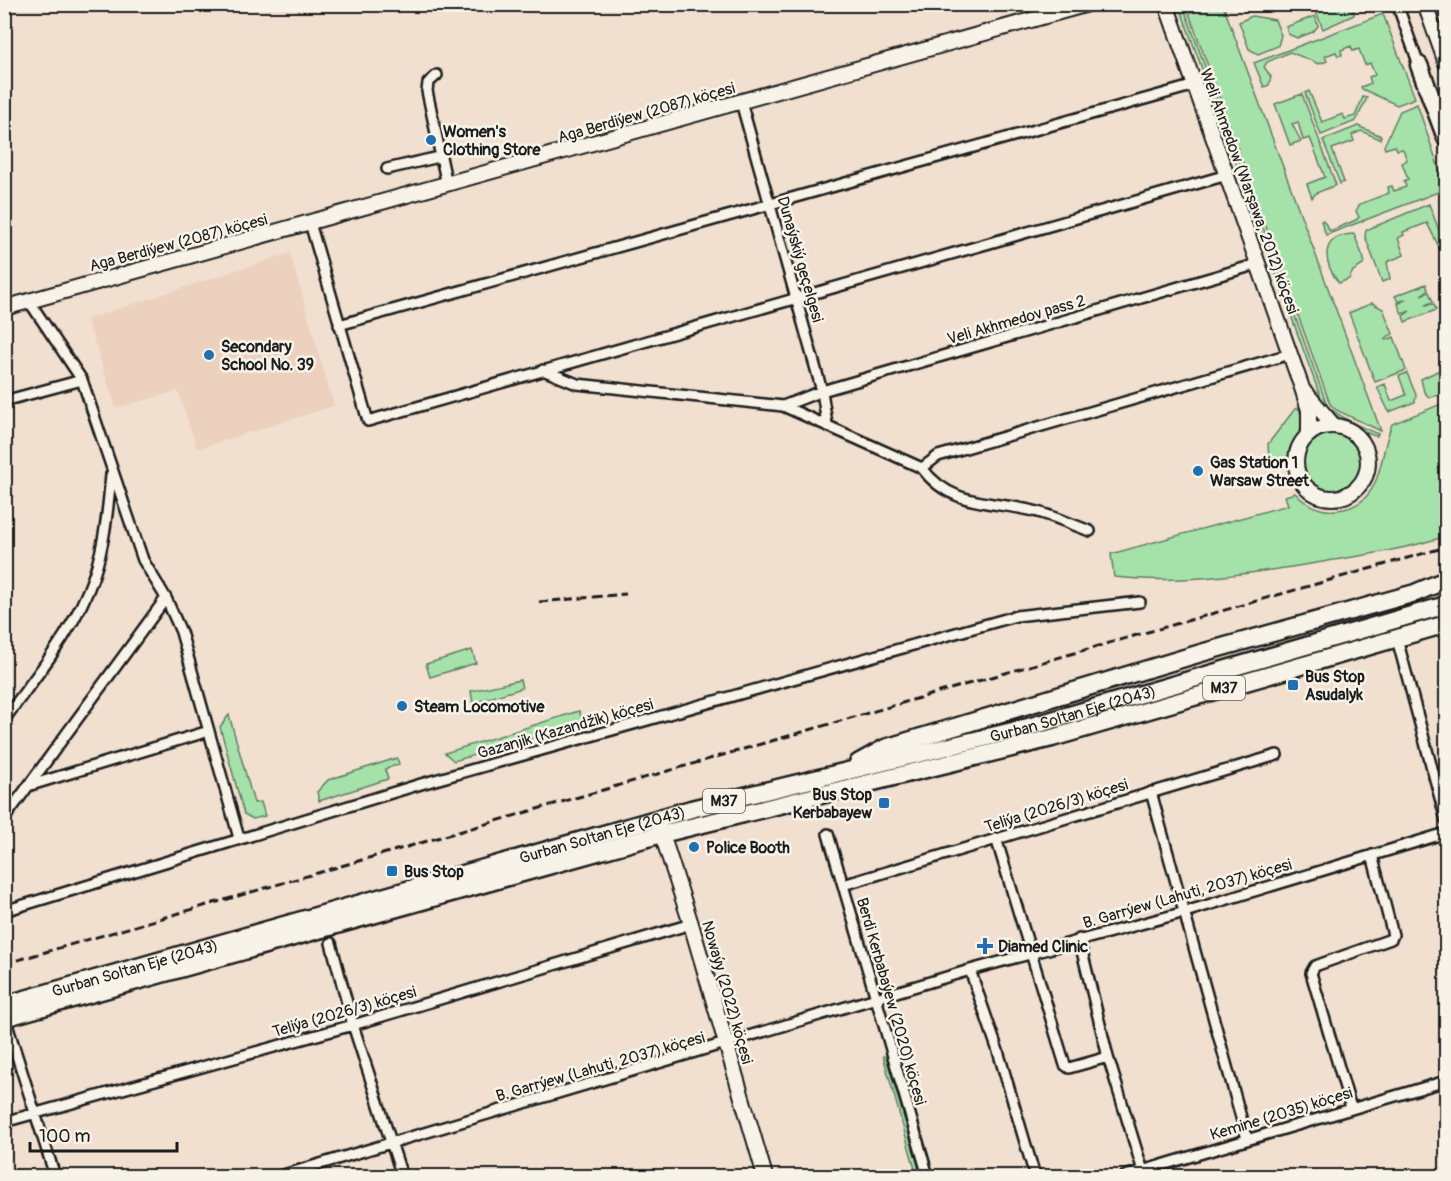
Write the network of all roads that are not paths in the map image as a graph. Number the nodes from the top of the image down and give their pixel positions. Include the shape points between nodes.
1 (1088, 4) edge
2 (1166, 4) edge
3 (1397, 4) edge
4 (1425, 4) edge
5 (1446, 63) edge
6 (1419, 65) joint
7 (437, 75) dead end
8 (1195, 85) junction
9 (741, 102) junction
10 (1446, 138) edge
11 (439, 157) junction
12 (387, 169) dead end
13 (1227, 175) junction
14 (447, 185) junction
15 (770, 205) junction
16 (310, 223) junction
17 (1258, 264) junction
18 (796, 297) junction
19 (29, 301) junction
20 (4, 308) edge
21 (339, 325) junction
22 (1290, 354) junction
23 (543, 370) junction
24 (82, 380) junction
25 (1302, 388) junction
26 (822, 391) junction
27 (4, 401) edge
28 (783, 406) junction
29 (827, 424) junction
30 (1334, 426) junction
31 (1310, 434) junction
32 (922, 468) junction
33 (111, 469) junction
34 (4, 471) edge
35 (4, 506) edge
36 (1090, 531) dead end
37 (1446, 580) edge
38 (166, 598) junction
39 (1140, 603) dead end
40 (1446, 604) edge
41 (1446, 624) edge
42 (1397, 639) junction
43 (4, 720) edge
44 (209, 731) junction
45 (1277, 754) dead end
46 (841, 773) junction
47 (31, 785) junction
48 (1151, 792) junction
49 (4, 819) edge
50 (1446, 820) edge
51 (659, 826) junction
52 (1446, 833) edge
53 (828, 834) dead end
54 (239, 838) junction
55 (996, 838) junction
56 (1372, 855) junction
57 (843, 885) junction
58 (4, 911) edge
59 (1185, 912) junction
60 (691, 924) junction
61 (1079, 939) junction
62 (331, 943) dead end
63 (1031, 954) junction
64 (970, 970) junction
65 (876, 999) junction
66 (4, 1005) edge
67 (5, 1018) edge
68 (353, 1025) junction
69 (726, 1044) junction
70 (1108, 1057) junction
71 (1446, 1081) edge
72 (1352, 1108) junction
73 (35, 1113) junction
74 (4, 1122) edge
75 (1247, 1139) junction
76 (391, 1143) junction
77 (1143, 1171) junction
78 (55, 1176) edge
79 (280, 1176) edge
80 (402, 1176) edge
81 (765, 1176) edge
82 (928, 1176) edge
83 (1035, 1176) edge
84 (1125, 1176) edge

1 - 9 street, Aga Berdiýew (2087) köçesi
2 - 8 street, Weli Ahmedow (Warşawa, 2012) köçesi
3 - 6 street
4 - 5 street
6 - 10 highway
7 - 11 street via 428,83 427,92
8 - 13 street, Weli Ahmedow (Warşawa, 2012) köçesi
8 - 15 street
9 - 14 street, Aga Berdiýew (2087) köçesi
9 - 15 street, Dunaýskiý geçelgesi
11 - 12 street
11 - 14 street
13 - 17 street, Weli Ahmedow (Warşawa, 2012) köçesi
13 - 18 street
14 - 16 street, Aga Berdiýew (2087) köçesi
15 - 18 street, Dunaýskiý geçelgesi
15 - 21 street
16 - 19 street, Aga Berdiýew (2087) köçesi
16 - 21 street
17 - 22 street, Weli Ahmedow (Warşawa, 2012) köçesi
17 - 26 street, Veli Akhmedov pass 2
18 - 23 street
18 - 26 street, Dunaýskiý geçelgesi
19 - 20 street, Aga Berdiýew (2087) köçesi
19 - 24 street
21 - 23 street via 368,421
22 - 25 street, Weli Ahmedow (Warşawa, 2012) köçesi
22 - 32 street via 945,454
23 - 28 street via 585,386
24 - 27 street
24 - 33 street
25 - 30 street, Weli Ahmedow (Warşawa, 2012) köçesi
25 - 31 street, Weli Ahmedow (Warşawa, 2012) köçesi
26 - 28 street, Veli Akhmedov pass 2
26 - 29 street, Dunaýskiý geçelgesi
28 - 29 street
29 - 32 street
30 - 31 street
30 - 31 street, Weli Ahmedow (Warşawa, 2012) köçesi via 1358,436 1367,454 1363,479 1343,496 1317,494 1299,476 1297,457
32 - 36 street via 938,488 960,498 1038,512
33 - 38 street via 143,560
33 - 43 street via 106,523 86,594 65,634
34 - 35 street
37 - 46 highway via 1415,593 885,748
38 - 44 street via 181,632
38 - 47 street
39 - 54 street, Gazanjik (Kazandžik) köçesi via 1016,616
40 - 46 highway, Gurban Soltan Eje (2043) / M37 via 1025,728
41 - 42 highway, Gurban Soltan Eje (2043) / M37
42 - 50 street
42 - 51 highway, Gurban Soltan Eje (2043) / M37 via 1052,738
44 - 47 street
44 - 54 street
45 - 48 street, Teliýa (2026/3) köçesi
46 - 51 highway, Gurban Soltan Eje (2043) / M37
47 - 49 street
48 - 55 street, Teliýa (2026/3) köçesi
48 - 59 street
51 - 60 street, Nowaýy (2022) köçesi
51 - 66 highway, Gurban Soltan Eje (2043) / M37
51 - 67 highway, Gurban Soltan Eje (2043) / M37
52 - 56 street, B. Garrýew (Lahuti, 2037) köçesi
53 - 57 street, Berdi Kerbabaýew (2020) köçesi
54 - 58 street, Gazanjik (Kazandžik) köçesi
55 - 57 street, Teliýa (2026/3) köçesi
55 - 63 street
56 - 59 street, B. Garrýew (Lahuti, 2037) köçesi
56 - 72 street via 1393,934 1391,939 1315,966 1311,973
57 - 65 street, Berdi Kerbabaýew (2020) köçesi
59 - 61 street, B. Garrýew (Lahuti, 2037) köçesi
59 - 75 street
60 - 68 street, Teliýa (2026/3) köçesi
60 - 69 street, Nowaýy (2022) köçesi
61 - 63 street, B. Garrýew (Lahuti, 2037) köçesi
61 - 70 street
62 - 68 street
63 - 64 street, B. Garrýew (Lahuti, 2037) köçesi
63 - 70 street via 1065,1065 1069,1068
64 - 65 street, B. Garrýew (Lahuti, 2037) köçesi
64 - 83 street
65 - 69 street, B. Garrýew (Lahuti, 2037) köçesi
65 - 82 street, Berdi Kerbabaýew (2020) köçesi
67 - 73 street
68 - 73 street, Teliýa (2026/3) köçesi
68 - 76 street
69 - 76 street, B. Garrýew (Lahuti, 2037) köçesi
69 - 81 street, Nowaýy (2022) köçesi
70 - 77 street
71 - 72 street, Kemine (2035) köçesi
72 - 75 street, Kemine (2035) köçesi
73 - 74 street, Teliýa (2026/3) köçesi
73 - 78 street
75 - 77 street, Kemine (2035) köçesi
76 - 79 street, B. Garrýew (Lahuti, 2037) köçesi
76 - 80 street
77 - 84 street, Kemine (2035) köçesi

